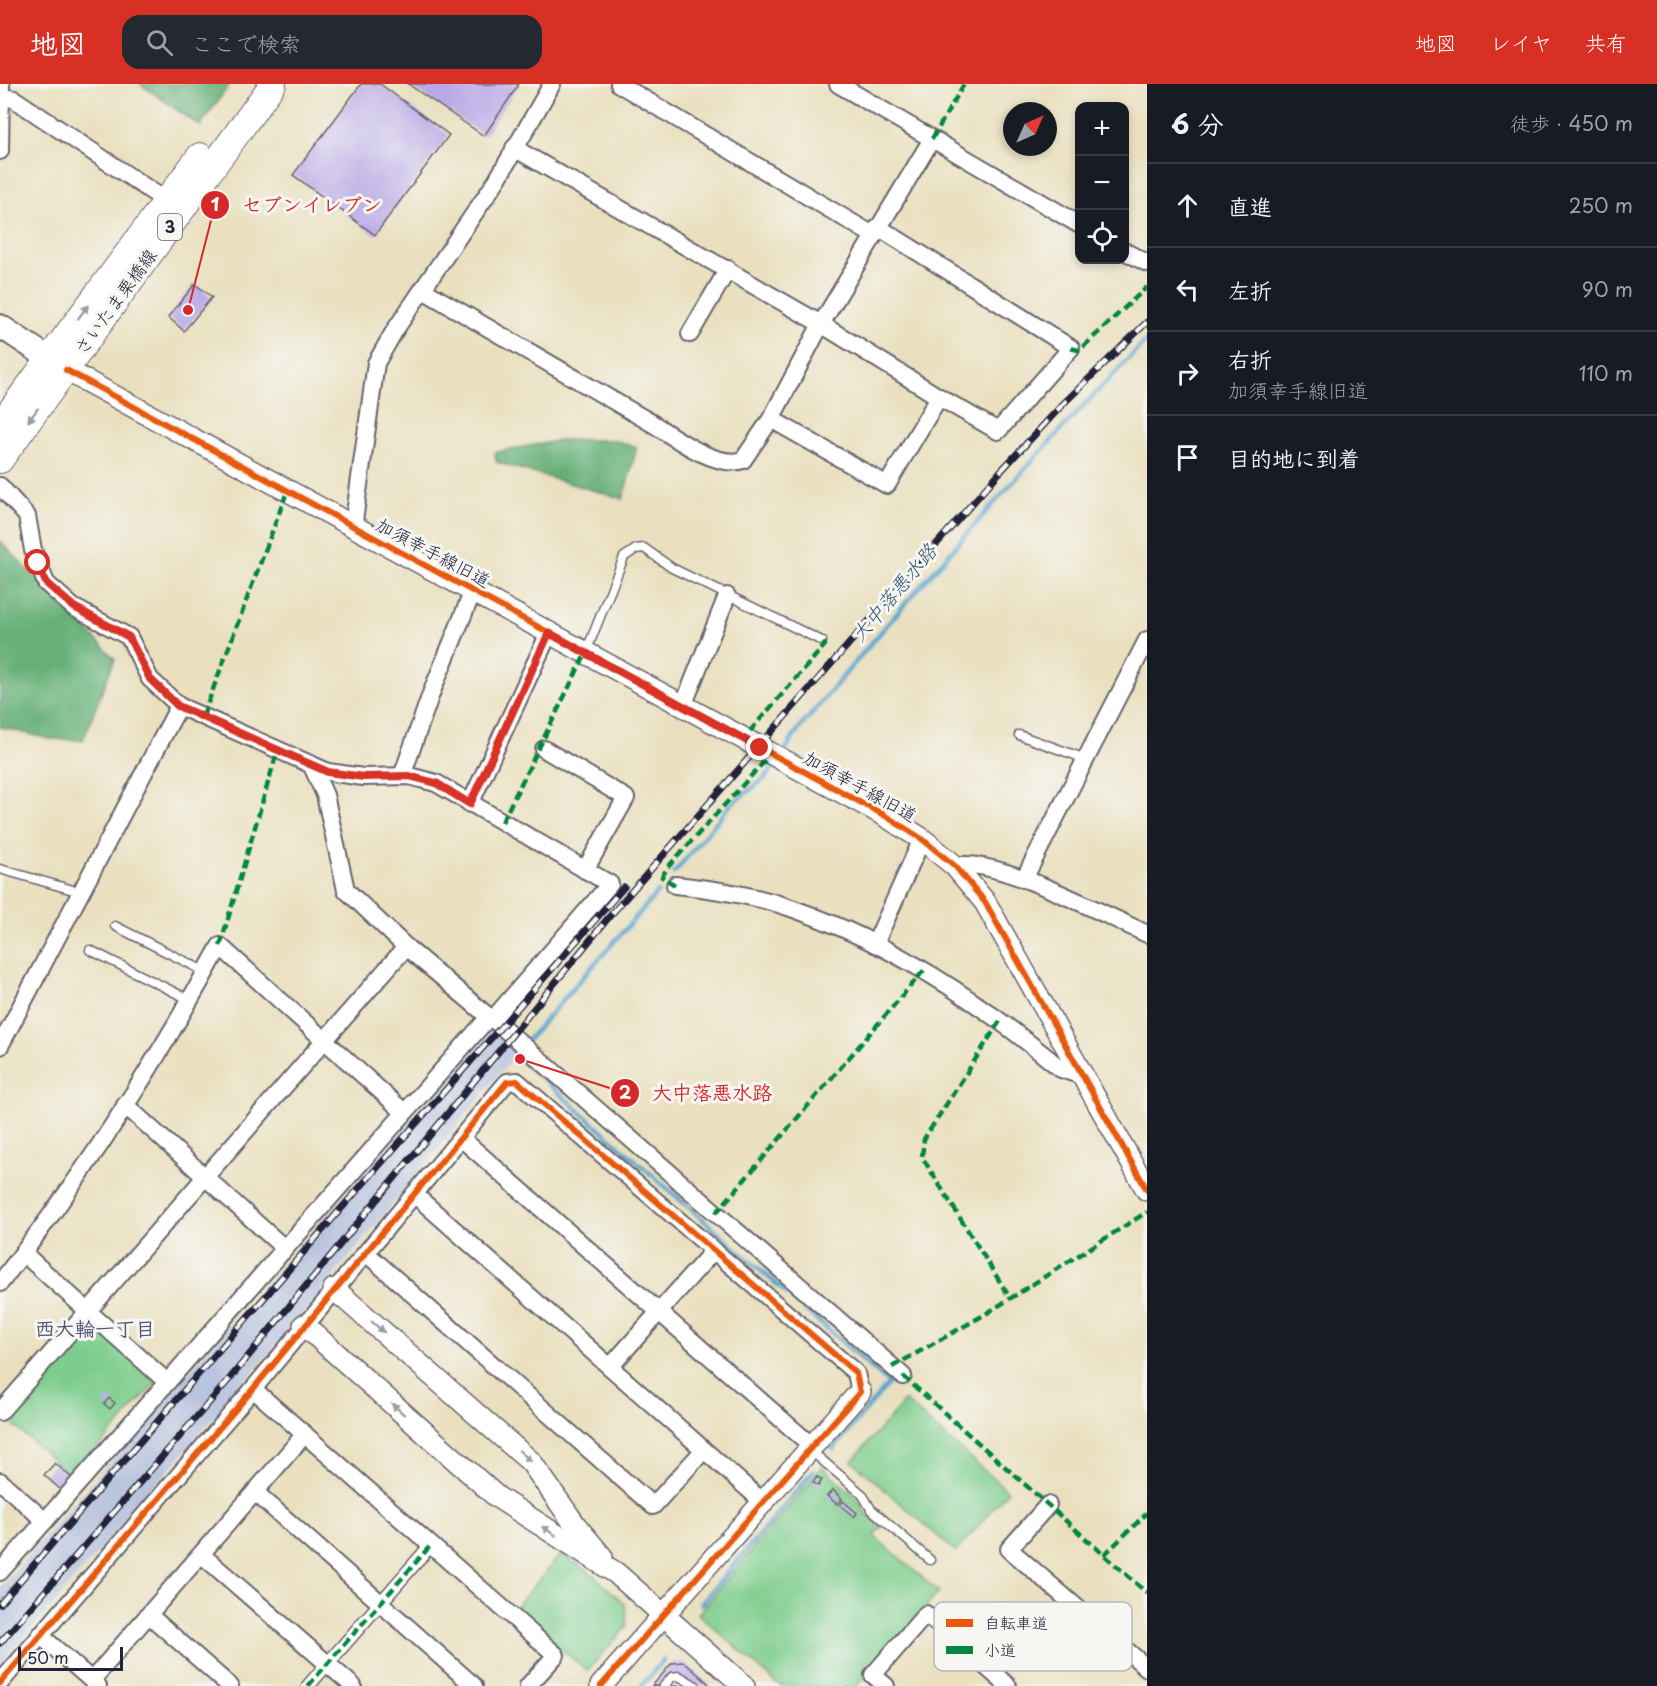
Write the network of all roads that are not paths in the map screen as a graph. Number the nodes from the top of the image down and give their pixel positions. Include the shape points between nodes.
1 (254, 84) edge
2 (273, 84) edge
3 (552, 84) edge
4 (619, 84) edge
5 (838, 84) edge
6 (2, 91) edge
7 (932, 139) junction
8 (514, 148) junction
9 (0, 151) edge
10 (166, 201) junction
11 (1075, 222) edge
12 (875, 231) junction
13 (1129, 253) edge
14 (1147, 263) edge
15 (728, 269) junction
16 (423, 290) junction
17 (821, 324) junction
18 (0, 326) edge
19 (690, 334) dead end
20 (57, 364) junction
21 (939, 397) junction
22 (771, 418) junction
23 (0, 425) edge
24 (0, 460) edge
25 (0, 486) edge
26 (353, 528) junction
27 (473, 591) junction
28 (727, 596) junction
29 (549, 633) junction
30 (1147, 640) edge
31 (822, 641) dead end
32 (586, 653) junction
33 (178, 706) junction
34 (683, 706) junction
35 (1019, 735) dead end
36 (544, 749) dead end
37 (1086, 759) junction
38 (311, 765) junction
39 (402, 776) junction
40 (470, 804) junction
41 (922, 839) junction
42 (955, 866) junction
43 (0, 869) edge
44 (585, 870) junction
45 (1024, 879) junction
46 (675, 885) dead end
47 (80, 892) junction
48 (115, 926) dead end
49 (1147, 934) edge
50 (875, 944) junction
51 (406, 947) junction
52 (90, 950) dead end
53 (206, 972) junction
54 (190, 1000) junction
55 (491, 1018) junction
56 (326, 1040) junction
57 (0, 1046) edge
58 (1082, 1076) junction
59 (125, 1105) junction
60 (404, 1112) junction
61 (461, 1138) junction
62 (205, 1178) junction
63 (1147, 1190) edge
64 (414, 1194) junction
65 (284, 1248) junction
66 (714, 1250) junction
67 (23, 1253) junction
68 (366, 1253) junction
69 (0, 1283) edge
70 (334, 1289) junction
71 (88, 1311) junction
72 (659, 1311) junction
73 (304, 1325) junction
74 (610, 1367) junction
75 (903, 1376) dead end
76 (167, 1382) junction
77 (253, 1389) junction
78 (860, 1392) joint
79 (0, 1412) edge
80 (305, 1434) junction
81 (811, 1448) junction
82 (703, 1450) junction
83 (0, 1481) edge
84 (256, 1493) junction
85 (763, 1503) junction
86 (1048, 1505) dead end
87 (45, 1521) junction
88 (431, 1545) junction
89 (202, 1555) junction
90 (930, 1560) dead end
91 (0, 1572) edge
92 (616, 1573) junction
93 (1071, 1602) edge
94 (380, 1603) junction
95 (665, 1614) junction
96 (149, 1615) junction
97 (934, 1620) edge
98 (40, 1635) junction
99 (1132, 1655) edge
100 (327, 1663) junction
101 (1147, 1668) edge
102 (991, 1671) edge
103 (0, 1683) edge
104 (95, 1683) edge
105 (230, 1686) edge
106 (308, 1686) edge
107 (353, 1686) edge
108 (474, 1686) edge
109 (528, 1686) edge
110 (601, 1686) edge
111 (664, 1686) edge
112 (696, 1686) edge
113 (744, 1686) edge
114 (886, 1686) edge
115 (1008, 1686) edge

1 - 10 main road, さいたま栗橋線 / 3
2 - 20 main road, さいたま栗橋線 / 3
3 - 8 street
4 - 12 street
5 - 7 street
6 - 9 street
6 - 10 street
7 - 11 street
7 - 12 street
8 - 15 street
8 - 16 street
20 -> 10 main road, さいたま栗橋線 / 3
12 - 17 street
12 - 21 street via 1071,348 998,431
13 - 14 street
15 - 17 street
15 - 19 street
16 - 22 street via 692,450 735,463 743,460
16 - 26 street via 376,363
17 - 21 street
17 - 22 street
18 - 20 main road
20 - 23 main road, さいたま栗橋線 / 3
20 -> 24 main road, さいたま栗橋線 / 3
20 - 26 street, 加須幸手線旧道
21 - 22 street via 887,485
25 - 33 street via 27,516 33,550 46,583 74,607 129,637 150,679
26 - 27 street, 加須幸手線旧道
27 - 29 street, 加須幸手線旧道
27 - 39 street
28 - 31 lane
28 - 32 lane via 672,568 644,548 636,549 624,557
28 - 34 street
29 - 32 street, 加須幸手線旧道
29 - 40 street
30 - 37 street
32 - 34 street, 加須幸手線旧道
33 - 38 street
33 - 47 street
34 - 41 street, 加須幸手線旧道
35 - 37 lane
36 - 44 street via 626,798
37 - 45 street
38 - 39 street via 352,775
38 - 51 street via 325,795 346,890
39 - 40 street via 436,783
40 - 44 street
41 - 42 street, 加須幸手線旧道
41 - 50 street
42 - 45 street via 974,865
42 - 58 street, 加須幸手線旧道 via 999,924
43 - 47 lane
44 - 55 street via 610,884
45 - 49 street
46 - 50 street via 720,890 790,907
47 - 57 street
48 - 53 lane
50 - 58 street via 953,986 1061,1069
51 - 55 street
51 - 56 street
52 - 54 lane
53 - 54 street
53 - 56 street via 220,946
54 - 59 street
55 - 60 street
55 - 75 street
56 - 60 street
56 - 62 street
58 - 63 street, 加須幸手線旧道
59 - 62 street
59 - 67 street
60 - 65 street
61 - 64 street
61 - 66 street via 507,1082 517,1081
61 - 72 street
62 - 65 street
62 - 71 street
64 - 68 street
64 - 74 street
65 - 76 street
66 - 72 street
66 - 78 street via 856,1373
67 - 69 street
67 - 71 street
68 - 70 street
68 - 82 street via 653,1506
70 - 73 street
70 -> 92 street via 531,1462 576,1526
71 - 76 street
71 - 79 street
72 - 74 street
72 - 81 street
73 - 77 street
92 -> 73 street via 497,1497
74 - 82 street
76 - 87 street
77 - 80 street
77 - 98 street
78 - 81 street
80 - 84 street
80 - 88 street
81 - 85 street
81 - 90 lane via 862,1494 871,1509
82 - 85 street
83 - 87 street
84 - 89 street
84 - 94 street
85 - 95 street
86 - 93 street via 1010,1549
87 - 91 street
88 - 94 street
88 - 109 street via 556,1655
89 - 96 street
89 - 100 street
92 - 95 street
94 - 100 street
94 - 108 street
95 - 110 street
95 - 113 street
96 - 104 street
96 - 105 street
97 - 114 street via 927,1614 873,1674
98 - 103 street
98 - 104 street
99 - 101 street
100 - 106 street
100 - 107 street
102 - 115 street
111 - 112 lane via 672,1677 679,1676

